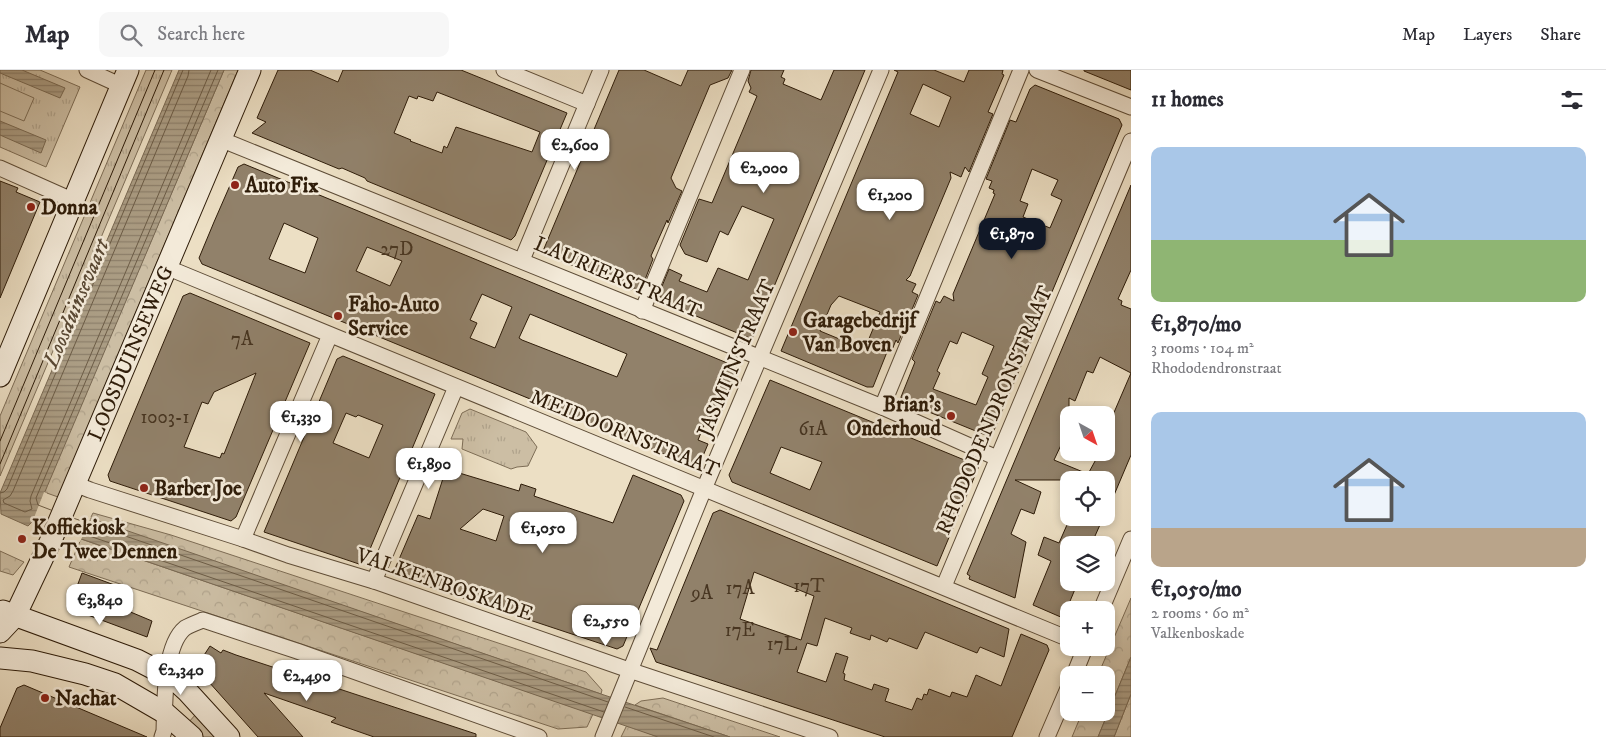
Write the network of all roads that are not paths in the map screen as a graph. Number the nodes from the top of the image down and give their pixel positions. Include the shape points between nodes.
1 (87, 70) edge
2 (250, 70) edge
3 (504, 70) edge
4 (601, 70) edge
5 (742, 70) edge
6 (881, 70) edge
7 (1022, 70) edge
8 (1037, 70) edge
9 (125, 78) edge
10 (587, 104) junction
11 (1131, 107) edge
12 (220, 139) junction
13 (1131, 141) edge
14 (0, 168) edge
15 (72, 200) junction
16 (522, 260) junction
17 (166, 267) junction
18 (642, 311) junction
19 (330, 335) junction
20 (759, 358) junction
21 (0, 376) edge
22 (456, 387) junction
23 (882, 407) junction
24 (997, 458) junction
25 (704, 489) junction
26 (71, 493) junction
27 (243, 539) junction
28 (1131, 539) edge
29 (374, 581) junction
30 (944, 586) junction
31 (1105, 601) edge
32 (8, 613) edge
33 (0, 632) edge
34 (1060, 635) edge
35 (0, 658) edge
36 (629, 670) junction
37 (168, 676) junction
38 (1060, 706) edge
39 (165, 713) junction
40 (605, 733) edge
41 (162, 737) edge
42 (192, 737) edge
43 (229, 737) edge
44 (538, 737) edge
45 (830, 737) edge
46 (1046, 737) edge

1 - 9 street
2 - 12 main road, LOOSDUINSEWEG
3 - 10 street
4 - 10 street
5 - 18 street
6 - 20 street, JASMIJNSTRAAT
7 - 23 street
8 - 11 street
9 - 15 main road
10 - 16 street
12 - 16 street, LAURIERSTRAAT
12 - 17 main road, LOOSDUINSEWEG
13 - 24 street, RHODODENDRONSTRAAT
14 - 15 street
15 - 21 main road
16 - 18 street, LAURIERSTRAAT
17 - 19 street, MEIDOORNSTRAAT
17 - 26 main road, LOOSDUINSEWEG
18 - 20 street, LAURIERSTRAAT
19 - 22 street, MEIDOORNSTRAAT
19 - 27 street
20 - 23 street, LAURIERSTRAAT
20 - 25 street, JASMIJNSTRAAT
22 - 25 street, MEIDOORNSTRAAT
22 - 29 street
23 - 24 street, LAURIERSTRAAT
24 - 30 street, RHODODENDRONSTRAAT
25 - 30 street, MEIDOORNSTRAAT
25 - 36 street, JASMIJNSTRAAT
26 - 27 street, VALKENBOSKADE via 90,490
26 - 32 main road, LOOSDUINSEWEG via 52,538
27 - 29 street, VALKENBOSKADE
28 - 31 street
29 - 36 street, VALKENBOSKADE
30 - 34 street, MEIDOORNSTRAAT
32 - 33 main road, LOOSDUINSEWEG
32 - 37 main road via 137,660
35 - 39 main road via 32,661 85,674 115,684
36 - 40 street, JASMIJNSTRAAT
36 - 45 street, VALKENBOSKADE
37 - 39 street
37 - 43 main road via 187,691
37 - 44 street via 176,640 185,628 203,620
38 - 46 street
39 - 41 street
39 - 42 main road

